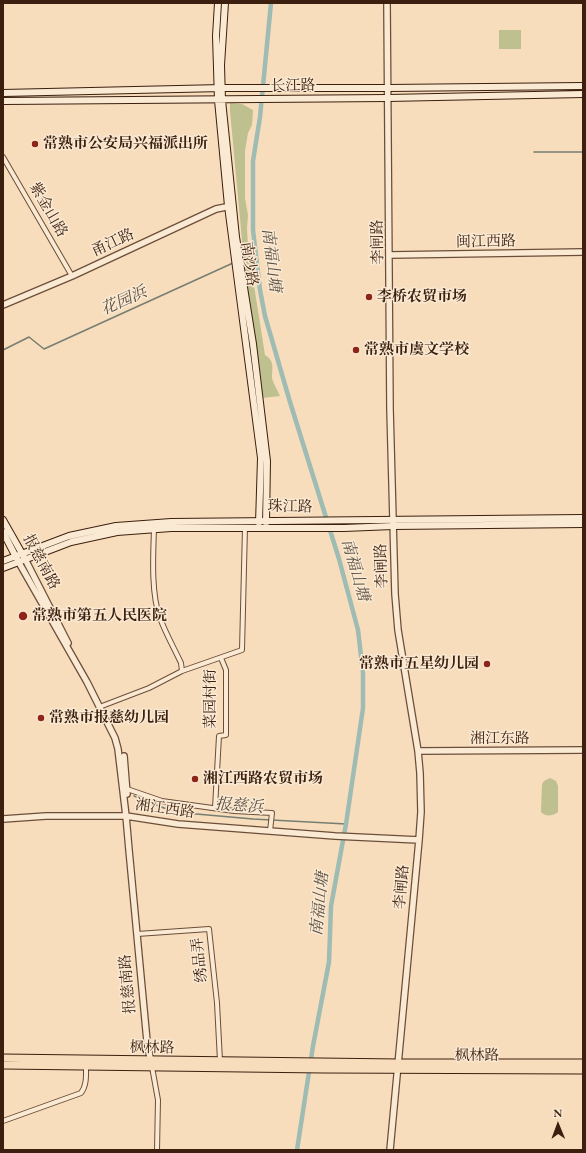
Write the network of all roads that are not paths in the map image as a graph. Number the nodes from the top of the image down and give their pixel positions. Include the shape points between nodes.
1 (218, 3) edge
2 (225, 3) edge
3 (387, 3) edge
4 (583, 86) edge
5 (220, 88) junction
6 (388, 88) junction
7 (3, 93) edge
8 (583, 94) edge
9 (388, 98) junction
10 (220, 100) junction
11 (3, 101) edge
12 (3, 157) edge
13 (230, 206) junction
14 (583, 252) edge
15 (390, 255) junction
16 (72, 276) junction
17 (3, 305) edge
18 (583, 518) edge
19 (3, 520) edge
20 (262, 520) junction
21 (393, 523) junction
22 (583, 524) edge
23 (245, 527) junction
24 (262, 527) junction
25 (154, 529) junction
26 (3, 532) edge
27 (20, 557) junction
28 (3, 561) edge
29 (3, 568) edge
30 (221, 658) junction
31 (182, 671) junction
32 (102, 706) junction
33 (583, 750) edge
34 (418, 751) junction
35 (127, 788) junction
36 (215, 808) junction
37 (126, 816) junction
38 (3, 819) edge
39 (270, 831) junction
40 (419, 840) junction
41 (137, 934) junction
42 (3, 1058) edge
43 (220, 1061) junction
44 (85, 1063) junction
45 (583, 1063) edge
46 (151, 1064) junction
47 (3, 1065) edge
48 (301, 1065) junction
49 (399, 1066) junction
50 (583, 1070) edge
51 (3, 1121) edge
52 (157, 1150) edge
53 (390, 1150) edge

1 - 5 main road, 南沙路 via 216,36
2 - 5 main road, 南沙路
3 - 6 street, 李闸路
4 - 6 main road, 长江路
5 - 6 main road, 长江路
5 - 7 main road, 长江路
5 - 10 main road, 南沙路
6 - 9 street, 李闸路
8 - 9 main road, 长江路
9 - 10 main road, 长江路
9 - 15 street, 李闸路
10 - 11 main road, 长江路
10 - 13 main road, 南沙路
12 - 16 street, 紫金山路
13 - 16 street, 甬江路 via 216,209
13 - 20 main road, 南沙路 via 253,344 266,461
14 - 15 street, 闽江西路
15 - 21 street, 李闸路
16 - 17 street, 甬江路
18 - 21 main road, 珠江路
19 - 27 main road, 报慈南路
20 - 21 main road, 珠江路
20 - 24 main road, 南沙路
20 - 27 main road, 珠江路 via 116,526 69,536
21 - 22 main road, 珠江路
21 - 24 main road, 珠江路 via 344,528
21 - 34 street, 李闸路 via 398,630
23 - 24 main road, 珠江路
23 - 25 main road, 珠江路
23 - 30 street, 菜园村街 via 242,650
25 - 27 main road, 珠江路 via 117,532
25 - 31 street via 154,574 160,618 181,663
26 - 27 main road, 报慈南路
27 - 28 main road, 珠江路
27 - 29 main road, 珠江路
27 - 32 street, 报慈南路
27 - 37 street, 报慈南路 via 116,738 121,761
30 - 31 street, 菜园村街
30 - 36 street, 菜园村街 via 226,670 226,735 219,736
31 - 32 street, 菜园村街 via 149,688
32 - 35 street, 报慈南路 via 120,741
33 - 34 street, 湘江东路
34 - 40 street, 李闸路 via 421,791
35 - 36 street via 162,801
35 - 37 street, 报慈南路
36 - 39 street via 272,812
37 - 38 street, 湘江西路
37 - 39 street, 湘江西路 via 178,824
37 - 41 street, 报慈南路
39 - 40 street, 湘江西路
40 - 49 street, 李闸路
41 - 43 street, 绣品弄 via 209,929
41 - 46 street, 报慈南路
42 - 44 main road, 枫林路
43 - 46 main road, 枫林路
43 - 48 main road, 枫林路
44 - 46 main road, 枫林路
44 - 47 main road, 枫林路
44 - 51 street via 86,1081 81,1093
45 - 49 main road, 枫林路
46 - 48 main road, 枫林路
46 - 52 street, 报慈南路 via 158,1100
48 - 49 main road, 枫林路
49 - 50 main road, 枫林路
49 - 53 street, 李闸路

